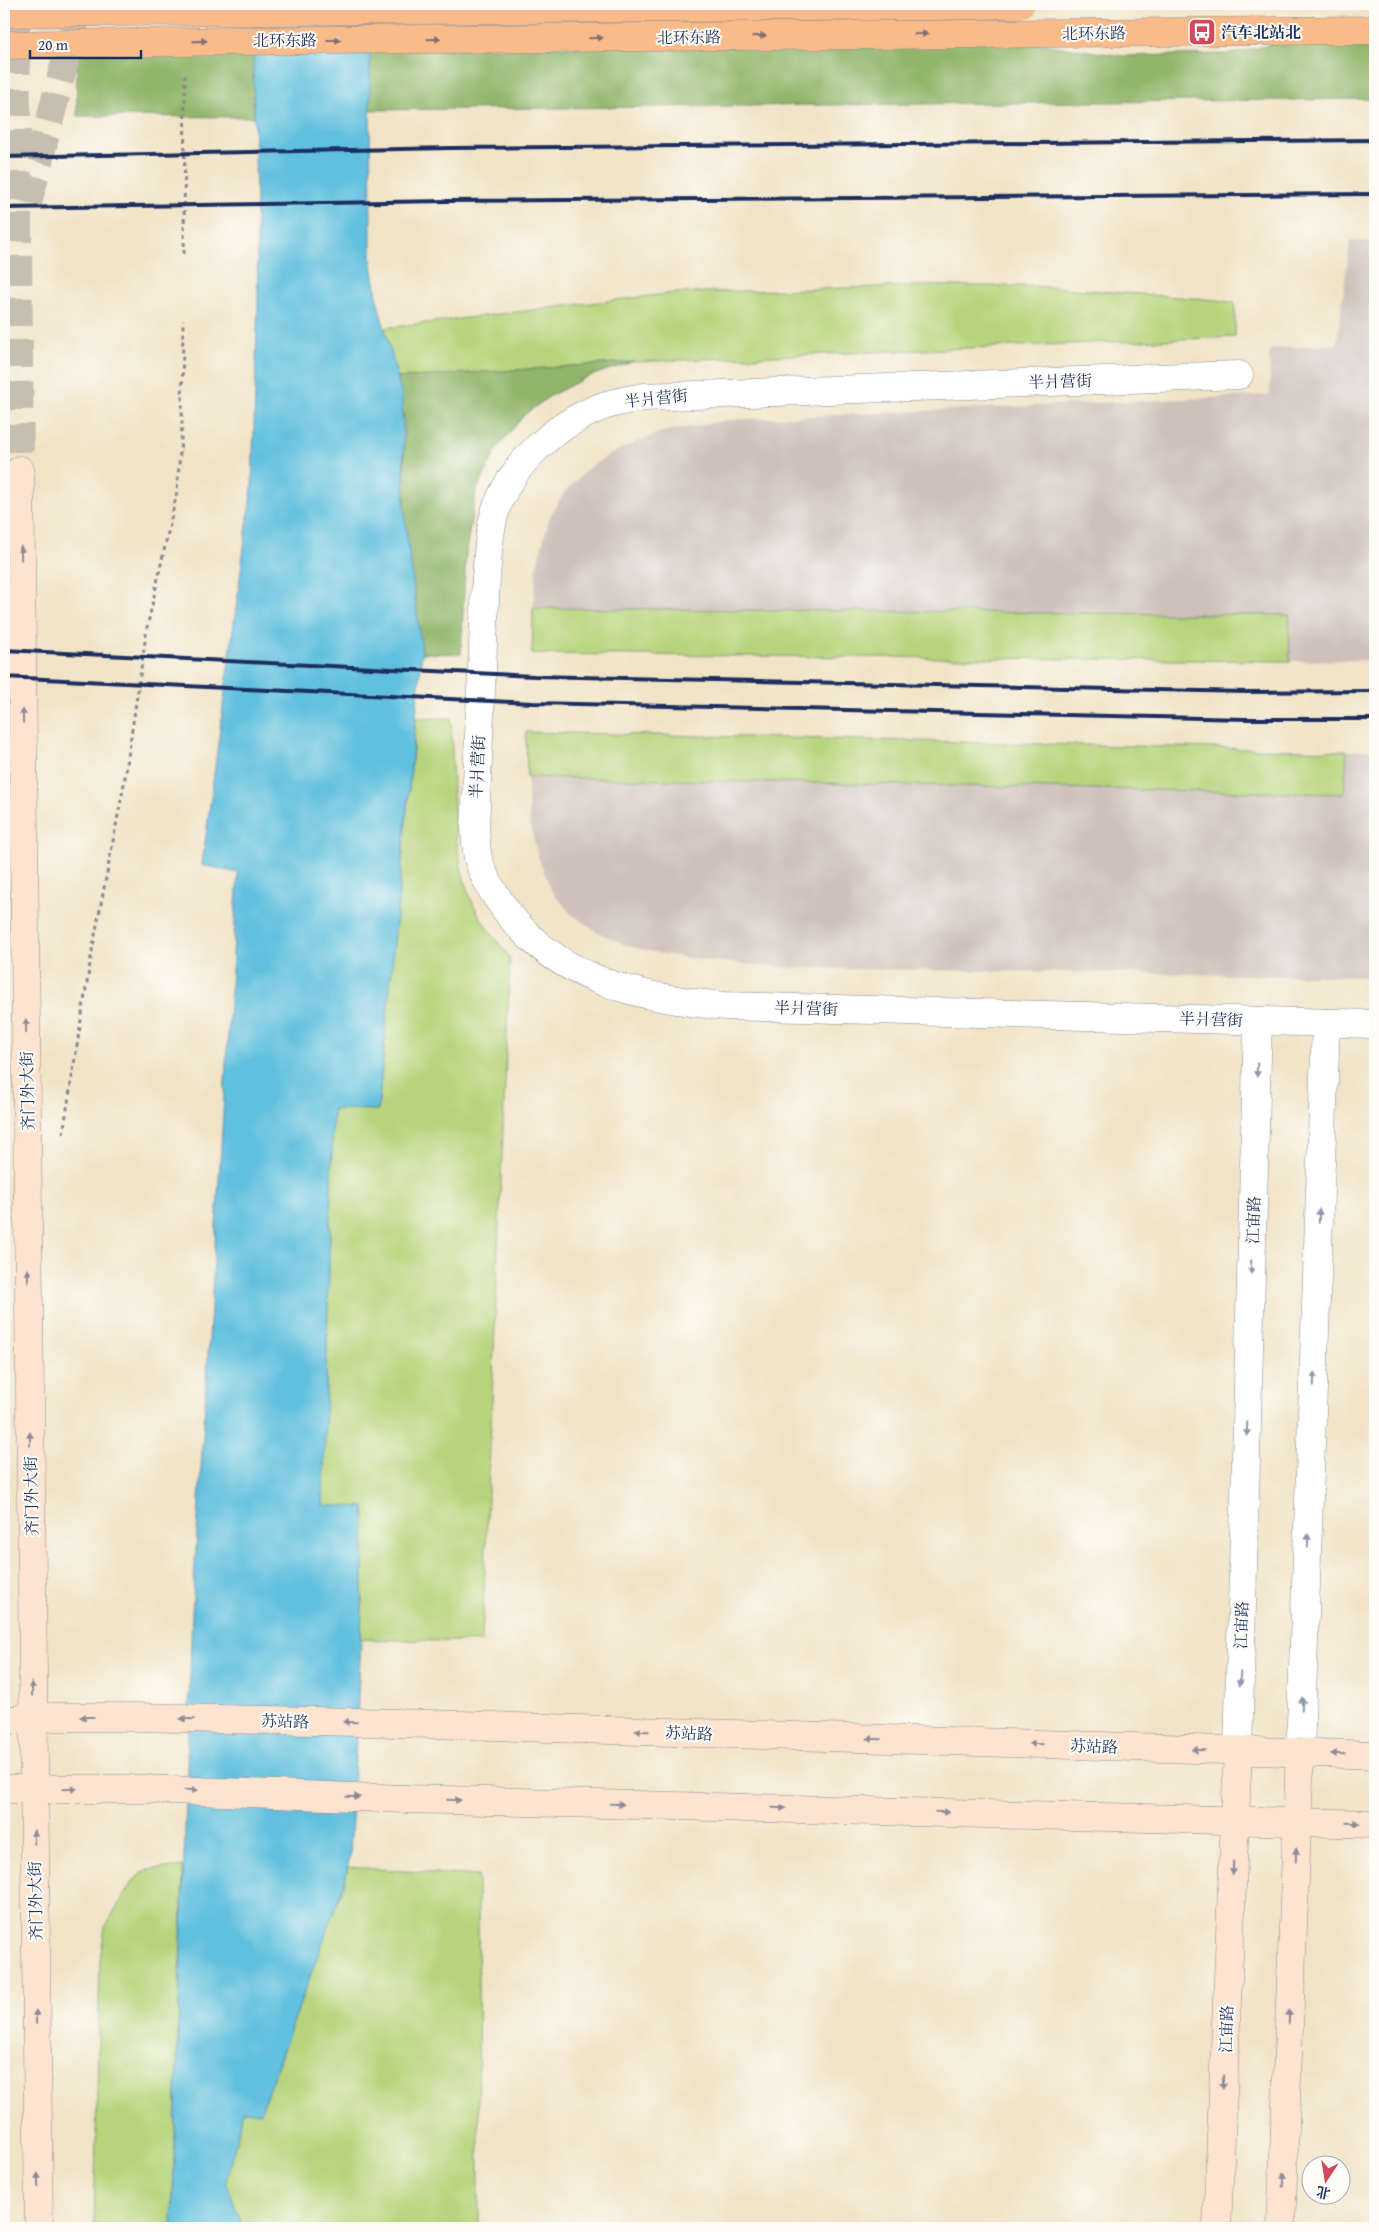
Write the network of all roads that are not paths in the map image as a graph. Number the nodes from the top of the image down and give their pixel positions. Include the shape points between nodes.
1 (79, 4) edge
2 (1021, 4) edge
3 (4, 13) edge
4 (1375, 30) edge
5 (82, 43) junction
6 (4, 45) edge
7 (1239, 375) dead end
8 (20, 470) tunnel mouth
9 (1258, 1021) junction
10 (1326, 1023) junction
11 (1375, 1024) edge
12 (33, 1717) junction
13 (4, 1721) edge
14 (1238, 1751) junction
15 (1300, 1752) junction
16 (1375, 1755) edge
17 (4, 1789) edge
18 (33, 1790) junction
19 (1235, 1819) junction
20 (1297, 1822) junction
21 (1375, 1824) edge
22 (39, 2228) edge
23 (1217, 2228) edge
24 (1281, 2228) edge

1 - 5 main road
2 - 3 main road, bridge
5 -> 4 main road, 北环东路
5 - 6 main road, 北环东路
7 - 9 street, 半爿营街 via 644,397 597,408 579,417 527,459 513,475 496,511 486,577 475,828 478,859 490,888 527,936 554,958 588,977 656,996 726,1006
12 -> 8 main road, 齐门外大街
9 - 10 street, 半爿营街
9 -> 14 street, 江宙路
10 - 11 street, 半爿营街
15 -> 10 street
12 - 13 main road, 苏站路
14 -> 12 main road, 苏站路 via 398,1723
12 - 18 main road, 齐门外大街
14 - 15 main road, 苏站路
14 - 19 main road, 江宙路
16 -> 15 main road, 苏站路
15 - 20 main road
17 - 18 main road
18 -> 19 main road via 142,1789 406,1799
22 -> 18 main road, 齐门外大街
19 - 20 main road
19 -> 23 main road, 江宙路
20 -> 21 main road
24 -> 20 main road

